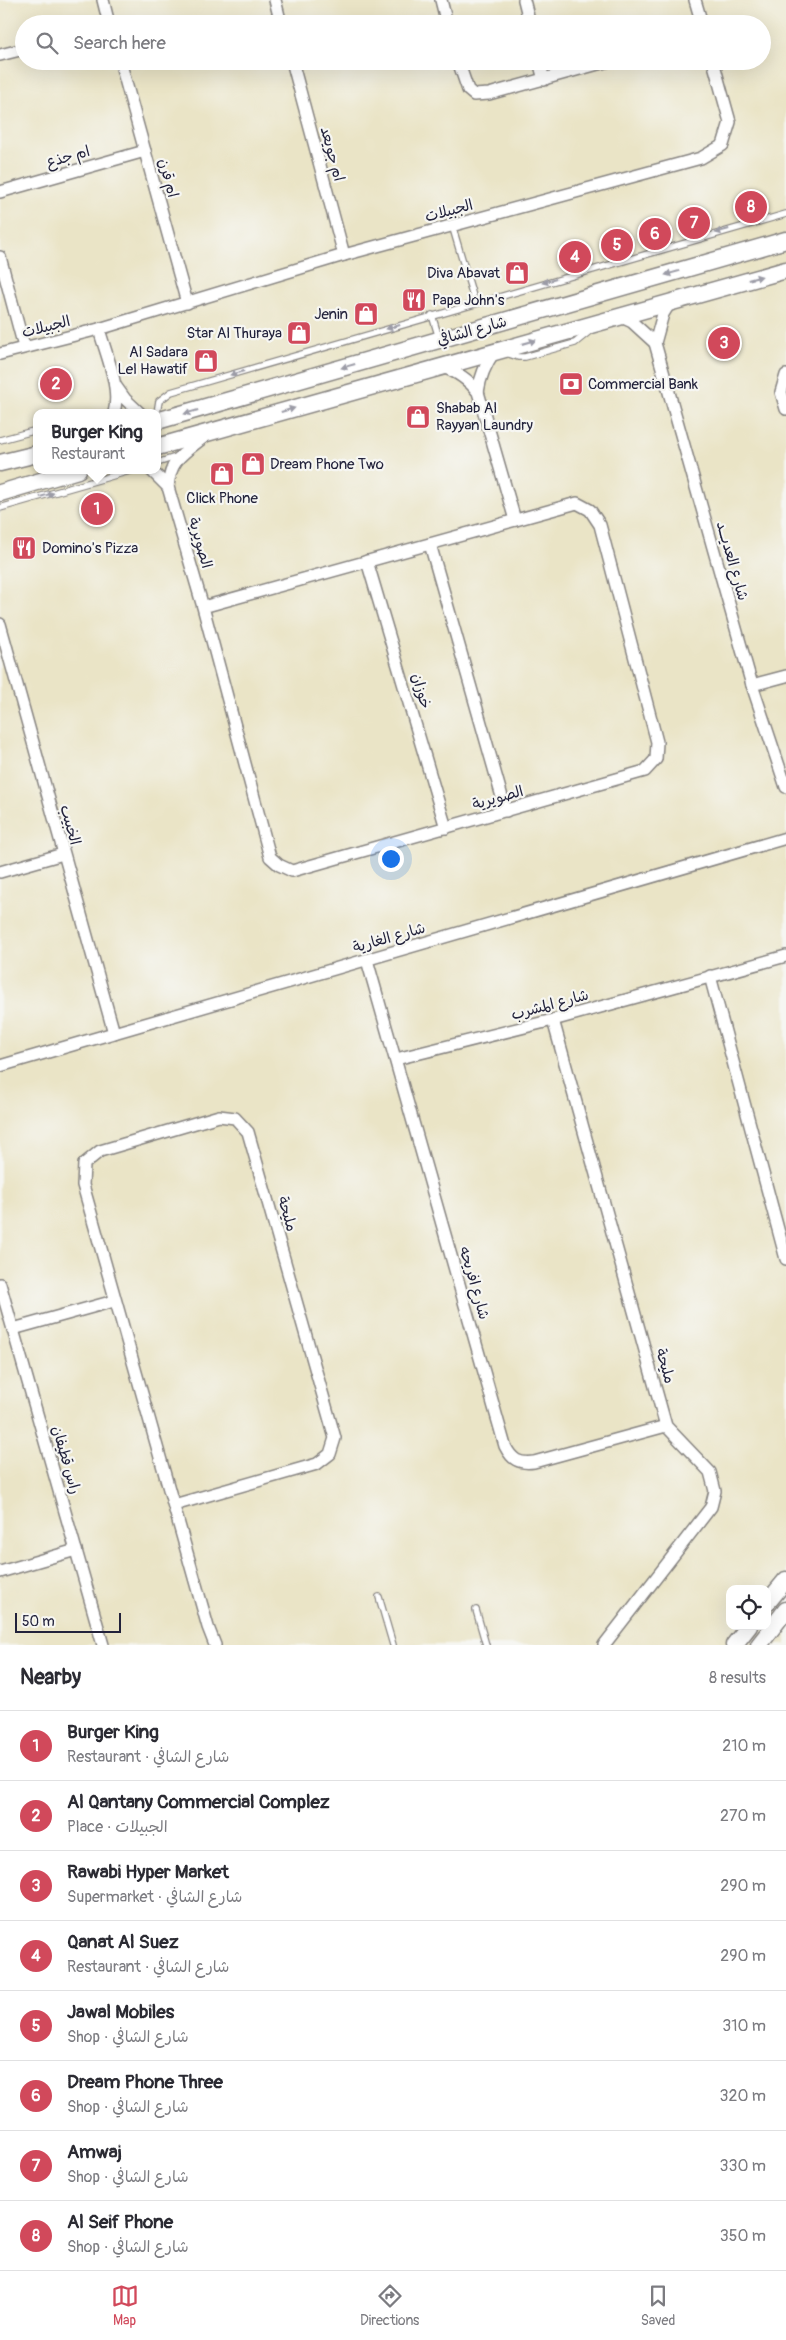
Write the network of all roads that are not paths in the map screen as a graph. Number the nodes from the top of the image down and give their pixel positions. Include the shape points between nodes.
1 (102, 0) edge
2 (275, 0) edge
3 (441, 0) edge
4 (524, 0) edge
5 (695, 0) edge
6 (106, 15) edge
7 (279, 15) edge
8 (445, 15) edge
9 (528, 15) edge
10 (699, 15) edge
11 (15, 51) edge
12 (0, 55) edge
13 (122, 70) edge
14 (294, 70) edge
15 (461, 70) edge
16 (542, 70) edge
17 (578, 70) edge
18 (716, 70) edge
19 (544, 80) junction
20 (145, 151) junction
21 (0, 192) edge
22 (786, 214) edge
23 (452, 225) junction
24 (786, 240) edge
25 (344, 256) junction
26 (0, 257) edge
27 (783, 272) edge
28 (671, 301) junction
29 (187, 303) junction
30 (475, 303) junction
31 (432, 315) junction
32 (619, 316) junction
33 (99, 329) junction
34 (440, 340) junction
35 (655, 343) junction
36 (24, 347) junction
37 (498, 351) junction
38 (0, 354) edge
39 (443, 367) junction
40 (786, 376) edge
41 (114, 384) junction
42 (478, 392) junction
43 (115, 409) edge
44 (136, 409) edge
45 (158, 409) edge
46 (786, 409) edge
47 (161, 421) edge
48 (33, 431) edge
49 (208, 433) junction
50 (0, 440) edge
51 (161, 446) edge
52 (33, 455) edge
53 (180, 456) junction
54 (161, 462) edge
55 (0, 463) edge
56 (64, 474) edge
57 (119, 474) edge
58 (155, 474) edge
59 (18, 487) junction
60 (168, 487) junction
61 (0, 493) edge
62 (0, 503) edge
63 (0, 508) edge
64 (515, 520) junction
65 (430, 544) junction
66 (367, 562) junction
67 (203, 607) junction
68 (0, 624) edge
69 (786, 676) edge
70 (752, 685) junction
71 (786, 787) edge
72 (506, 811) junction
73 (446, 828) junction
74 (786, 838) edge
75 (63, 854) junction
76 (0, 872) edge
77 (786, 956) edge
78 (367, 960) junction
79 (710, 976) junction
80 (553, 1020) junction
81 (114, 1033) junction
82 (396, 1059) junction
83 (0, 1066) edge
84 (786, 1259) edge
85 (0, 1284) edge
86 (114, 1301) junction
87 (13, 1329) junction
88 (666, 1426) junction
89 (174, 1505) junction
90 (76, 1550) junction
91 (0, 1572) edge
92 (786, 1580) edge
93 (379, 1597) dead end
94 (771, 1598) edge
95 (476, 1610) dead end
96 (786, 1610) edge
97 (746, 1630) edge
98 (103, 1645) edge
99 (216, 1645) edge
100 (393, 1645) edge
101 (486, 1645) edge
102 (604, 1645) edge
103 (734, 1645) edge
104 (759, 1645) edge

1 - 6 street
2 - 7 street
3 - 8 street
4 - 9 street
5 - 10 street
11 - 12 street
13 - 20 street, ام قرن
14 - 25 street, ام جويعد
15 - 19 street via 468,90 474,95
16 - 19 street
17 - 19 street
18 - 23 street, الجبيلات via 730,122 723,145 708,154
20 - 21 street, ام جذع
20 - 29 street, ام قرن
22 -> 30 lane
23 - 25 street, الجبيلات
23 - 30 lane
24 -> 34 main road, شارع الشافي
25 - 29 street, الجبيلات
26 - 36 street
28 -> 27 main road, شارع الشافي
28 - 32 main road, شارع الشافي
28 - 35 street via 663,314
29 - 33 street, الجبيلات
30 - 31 lane
31 - 34 lane
31 -> 45 lane via 171,392 159,401
32 - 35 street via 632,322
37 -> 32 main road, شارع الشافي
33 - 36 street, الجبيلات
33 - 41 street
34 -> 47 main road, شارع الشافي
35 - 70 street, شارع العديـــد
36 - 38 street, الجبيلات
37 - 39 main road, شارع الشافي
37 - 42 street via 483,372
39 - 42 street via 456,372
49 -> 39 main road, شارع الشافي
40 - 46 street via 781,392
41 - 43 street
41 - 44 street
42 - 64 street
48 - 50 lane
49 - 51 main road, شارع الشافي
49 - 53 street
52 - 55 main road
53 - 54 lane
53 - 60 street via 169,472
56 - 59 main road
63 -> 57 lane
58 - 60 street, الصويرية
59 - 61 main road
59 - 62 street
60 - 67 street, الصويرية
64 - 65 street, الصويرية
64 - 72 street, الصويرية via 577,503 590,510 600,525 657,742 656,759 645,771
65 - 66 street, الصويرية
65 - 72 street
66 - 67 street, الصويرية
66 - 73 street, خوزان
67 - 73 street, الصويرية via 270,857 292,872
68 - 75 street, الخبيب
69 - 70 street
70 - 71 street, شارع العديـــد
72 - 73 street, الصويرية
74 - 78 street, شارع الغارية
75 - 76 street
75 - 81 street, الخبيب
77 - 79 street, شارع المشرب
78 - 81 street, شارع الغارية
78 - 82 street, شارع افريحه
79 - 80 street, شارع المشرب
79 - 84 street
80 - 82 street, شارع المشرب
80 - 88 street, مليحة
81 - 83 street, شارع الغارية
82 - 88 street, شارع افريحه via 504,1446 509,1454 524,1463 534,1462
85 - 87 street, راس قطيفان
86 - 87 street
86 - 89 street, مليحة
86 - 89 street, مليحة via 82,1185 84,1164 100,1151 220,1116 235,1118 248,1132 335,1438 330,1454 317,1464
87 - 90 street, راس قطيفان
88 - 102 street, مليحة via 710,1472 714,1481 714,1499
89 - 99 street, مليحة
90 - 91 street
90 - 98 street, راس قطيفان
92 - 94 main road
93 - 100 lane
95 - 101 lane
96 - 104 main road
97 - 103 main road

